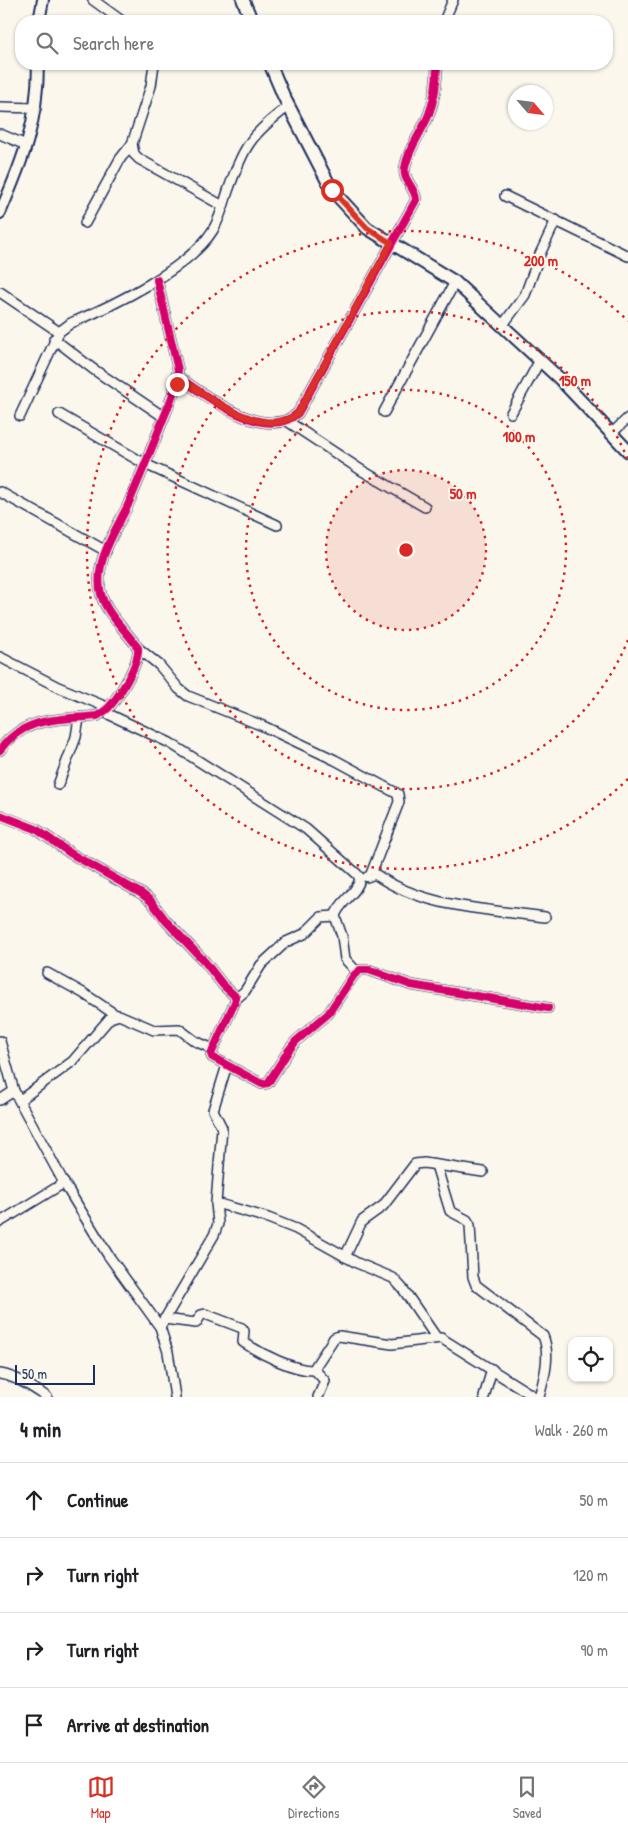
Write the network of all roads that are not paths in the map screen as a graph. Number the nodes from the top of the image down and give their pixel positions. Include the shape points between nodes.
1 (43, 0) edge
2 (93, 0) edge
3 (243, 0) edge
4 (453, 0) edge
5 (41, 15) edge
6 (114, 15) edge
7 (249, 15) edge
8 (447, 15) edge
9 (38, 70) edge
10 (153, 70) edge
11 (273, 70) edge
12 (437, 70) edge
13 (289, 106) junction
14 (0, 107) edge
15 (36, 108) junction
16 (0, 134) edge
17 (132, 144) junction
18 (26, 145) junction
19 (505, 196) dead end
20 (223, 206) junction
21 (0, 213) edge
22 (556, 220) junction
23 (85, 223) dead end
24 (391, 243) junction
25 (628, 256) edge
26 (158, 280) junction
27 (455, 282) junction
28 (0, 292) edge
29 (502, 326) junction
30 (56, 336) junction
31 (540, 360) junction
32 (177, 376) junction
33 (384, 412) dead end
34 (511, 413) dead end
35 (59, 414) dead end
36 (20, 416) dead end
37 (164, 417) junction
38 (628, 418) edge
39 (287, 421) junction
40 (612, 434) junction
41 (628, 451) edge
42 (145, 464) junction
43 (0, 492) edge
44 (425, 507) dead end
45 (277, 525) dead end
46 (106, 551) junction
47 (138, 648) junction
48 (0, 657) edge
49 (107, 710) junction
50 (79, 718) junction
51 (0, 750) edge
52 (58, 785) dead end
53 (0, 815) edge
54 (371, 874) junction
55 (360, 880) junction
56 (335, 916) junction
57 (545, 918) dead end
58 (357, 972) junction
59 (48, 973) dead end
60 (237, 998) junction
61 (548, 1008) dead end
62 (116, 1015) junction
63 (0, 1041) edge
64 (213, 1050) junction
65 (227, 1065) junction
66 (14, 1091) junction
67 (0, 1100) edge
68 (20, 1100) junction
69 (436, 1165) junction
70 (483, 1172) dead end
71 (64, 1183) junction
72 (216, 1203) junction
73 (0, 1222) edge
74 (345, 1257) junction
75 (162, 1323) junction
76 (436, 1337) junction
77 (492, 1369) junction
78 (315, 1370) junction
79 (0, 1374) edge
80 (47, 1397) edge
81 (175, 1397) edge
82 (318, 1397) edge
83 (484, 1397) edge
84 (537, 1397) edge

1 - 5 street
2 - 6 street
3 - 7 main road
4 - 8 street
9 - 15 street
10 - 17 street
11 - 13 main road
12 - 24 street via 429,114 404,169 416,200
13 - 20 street via 248,143
13 - 24 main road via 332,190 367,228
14 - 15 street
15 - 18 street
16 - 18 street
17 - 20 street via 139,159
17 - 23 street via 120,159
18 - 21 street
19 - 22 street
20 - 26 street via 206,241
22 - 25 street
22 - 29 street via 526,295
24 - 27 main road
24 - 39 street via 304,405
26 - 30 street via 71,323
26 - 32 street
27 - 29 main road
27 - 33 street
28 - 30 street
29 - 31 main road
30 - 36 street
30 - 37 street via 93,369
31 - 34 street
31 - 40 main road
32 - 37 street
32 - 39 street via 217,403 251,418 270,423
35 - 42 street
37 - 42 street
38 - 40 street
39 - 44 street
40 - 41 main road
42 - 45 street
42 - 46 street
43 - 46 street
46 - 47 street via 100,576 101,595
47 - 49 street via 137,660
47 - 54 street via 188,696 281,734 398,794 399,802
48 - 49 street
49 - 50 street via 97,716
49 - 55 street via 170,743 306,829
50 - 51 street via 34,723 14,734
50 - 52 street via 78,731
53 - 60 street via 36,829 70,853 146,897 205,962 222,986
54 - 55 street
54 - 57 street via 406,892 435,901
55 - 56 street
56 - 58 street via 345,959
56 - 60 street via 323,916 302,936 286,942 258,968
58 - 61 street via 364,969 411,984
58 - 65 street via 331,1009 296,1041 267,1084
59 - 62 street
60 - 64 street
62 - 64 street via 154,1030 182,1030
62 - 68 street via 73,1061
63 - 66 street
64 - 65 street via 210,1055
65 - 72 street via 213,1110 222,1128
66 - 67 street
66 - 68 street
68 - 71 street
69 - 70 street
69 - 74 street via 419,1163 412,1167 383,1206 362,1221
69 - 84 street via 450,1211 470,1225 476,1285 543,1336 546,1366
71 - 73 street
71 - 75 street via 108,1255
72 - 74 street via 296,1229
72 - 75 street via 218,1224 214,1235
74 - 76 street via 396,1281
75 - 78 street via 196,1323 204,1314 242,1328 243,1342 302,1369
75 - 81 street
76 - 77 street
76 - 78 street via 392,1344 339,1336 334,1338
77 - 83 street
77 - 84 street
78 - 82 street via 324,1381
79 - 80 street via 25,1383

